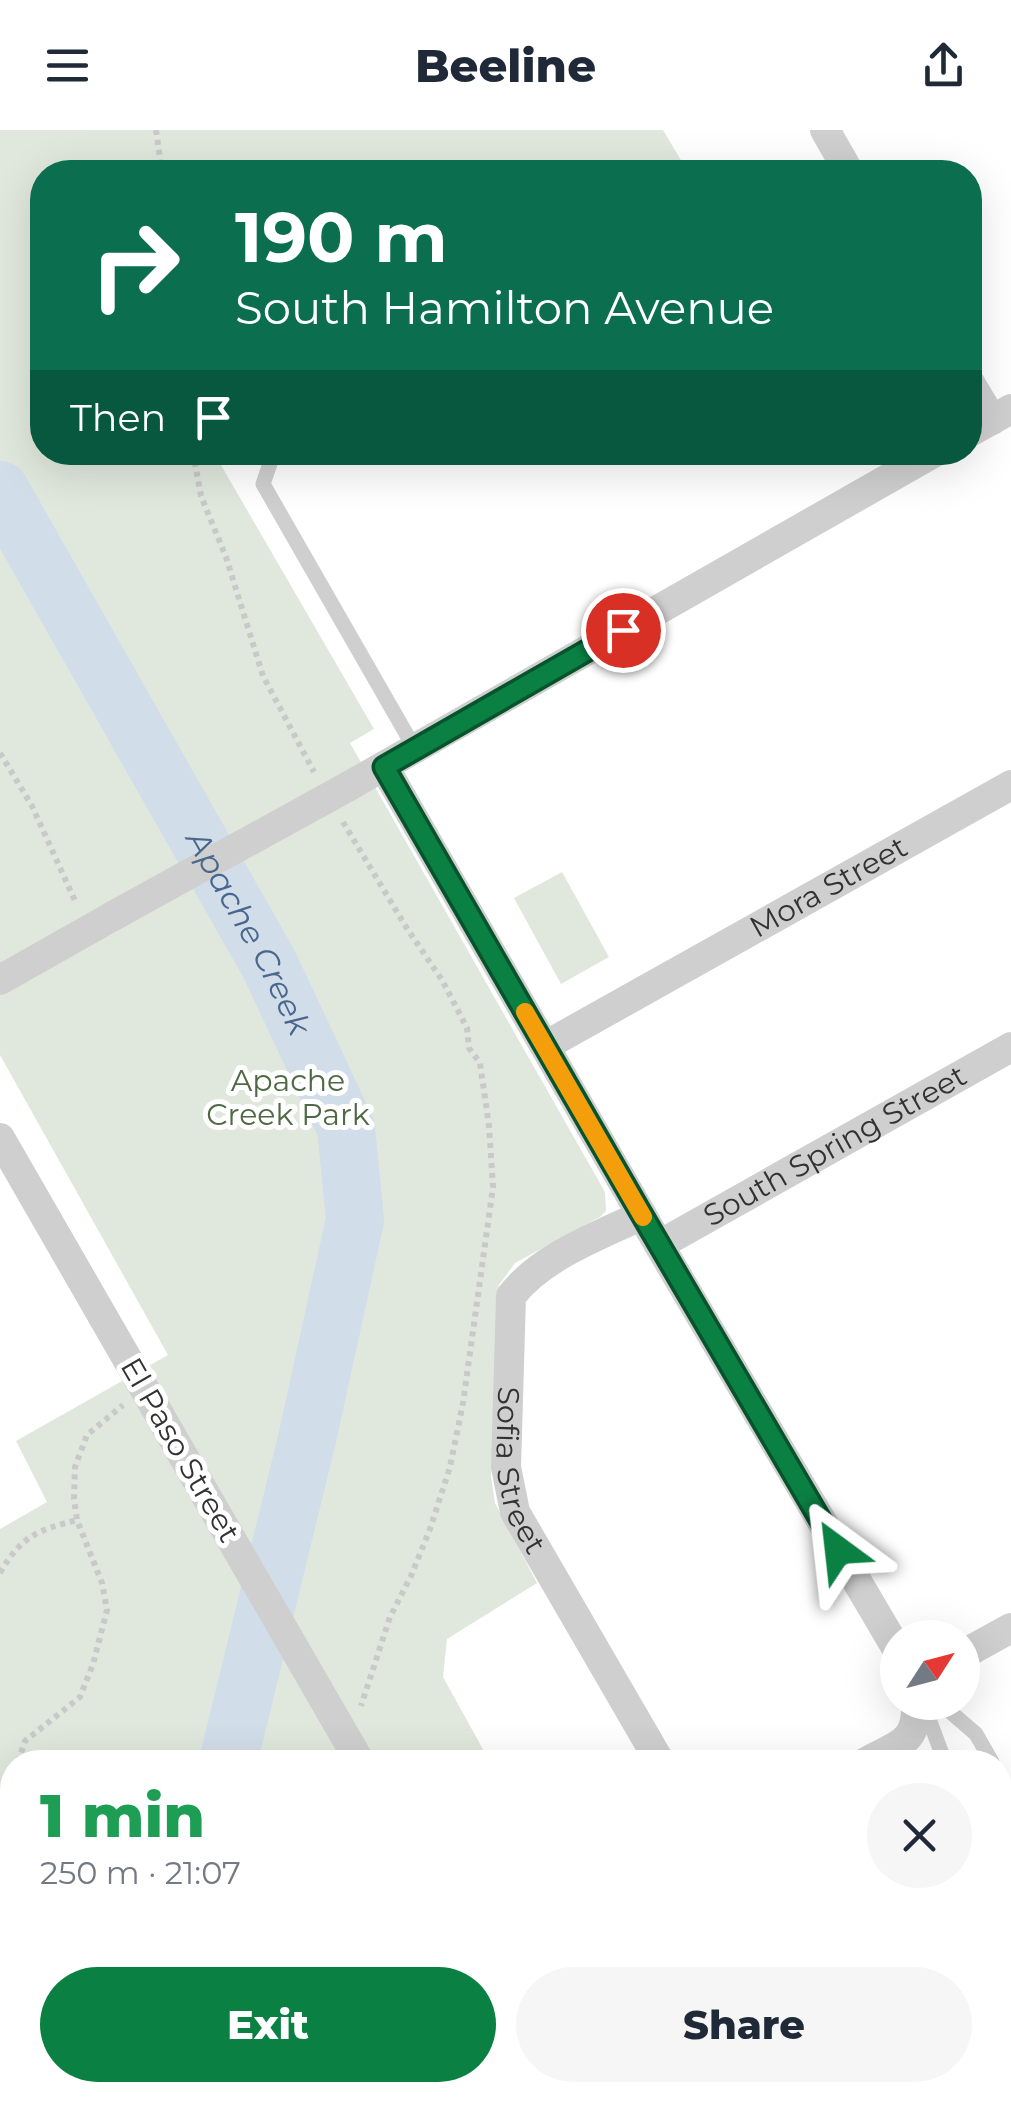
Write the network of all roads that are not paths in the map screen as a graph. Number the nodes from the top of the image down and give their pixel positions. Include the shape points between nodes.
1 (825, 130) edge
2 (842, 160) edge
3 (270, 465) edge
4 (912, 465) edge
5 (416, 748) junction
6 (384, 767) junction
7 (1011, 784) edge
8 (0, 980) edge
9 (544, 1046) junction
10 (1011, 1047) edge
11 (0, 1138) edge
12 (642, 1215) junction
13 (659, 1245) junction
14 (880, 1620) edge
15 (1011, 1628) edge
16 (980, 1645) edge
17 (918, 1720) edge
18 (928, 1720) edge
19 (960, 1720) edge
20 (353, 1750) edge
21 (653, 1750) edge
22 (887, 1750) edge
23 (940, 1750) edge
24 (985, 1750) edge

1 - 2 street
3 - 5 lane via 264,484
4 - 5 street
5 - 6 street
6 - 8 street, bridge via 335,784
6 - 9 street
7 - 9 street, Mora Street
9 - 12 street
10 - 13 street, South Spring Street
11 - 20 street, El Paso Street, bridge
12 - 13 street
12 - 21 street, Sofia Street via 552,1260 512,1296 506,1466 515,1512
13 - 14 street
15 - 16 street
17 - 22 street via 907,1739
18 - 23 lane
19 - 24 lane

